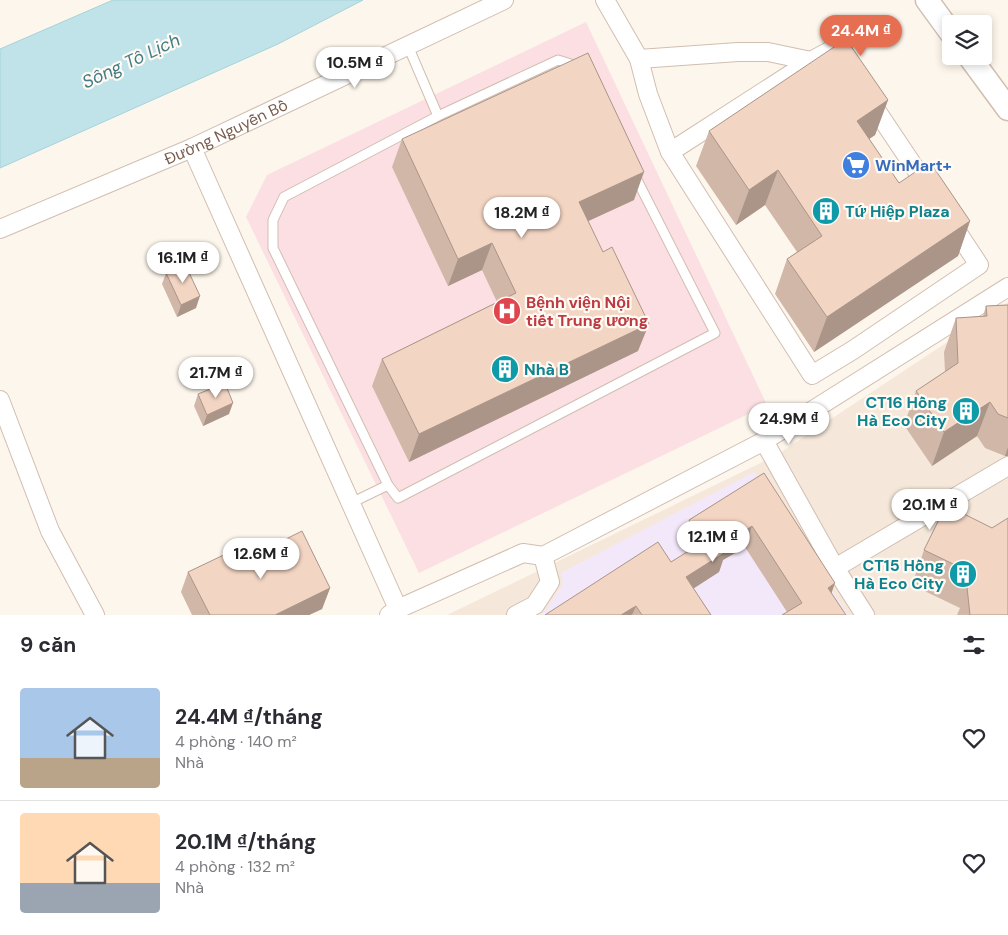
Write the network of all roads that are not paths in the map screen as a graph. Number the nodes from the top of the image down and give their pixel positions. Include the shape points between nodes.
1 (504, 0) edge
2 (605, 0) edge
3 (927, 0) edge
4 (942, 21) edge
5 (408, 46) junction
6 (640, 59) junction
7 (811, 61) junction
8 (976, 65) edge
9 (851, 72) edge
10 (585, 76) edge
11 (862, 88) edge
12 (1008, 109) edge
13 (438, 116) junction
14 (192, 148) junction
15 (670, 152) junction
16 (630, 165) edge
17 (0, 229) edge
18 (1008, 286) edge
19 (0, 400) edge
20 (764, 442) junction
21 (1008, 466) edge
22 (388, 485) junction
23 (351, 503) junction
24 (543, 556) junction
25 (836, 568) junction
26 (394, 612) edge
27 (95, 615) edge
28 (516, 615) edge
29 (865, 615) edge

1 - 5 street, Đường Nguyễn Bồ
2 - 6 street
3 - 4 street
5 - 13 lane
5 - 14 street, Đường Nguyễn Bồ
6 - 7 street via 768,52
6 - 15 street via 648,94
7 - 9 street via 835,48
7 - 15 street
8 - 12 street
10 - 13 lane via 580,68 558,60
11 - 15 street via 979,265 812,375
13 - 22 lane via 284,197 273,220 273,248
14 - 17 street, Đường Nguyễn Bồ
14 - 23 street
16 - 22 lane via 715,333 398,498
18 - 20 street
19 - 27 street via 50,531
20 - 24 street
20 - 25 street
21 - 25 street
22 - 23 lane
23 - 26 street
24 - 26 street via 523,553
24 - 28 street via 550,582 535,605
25 - 29 street

